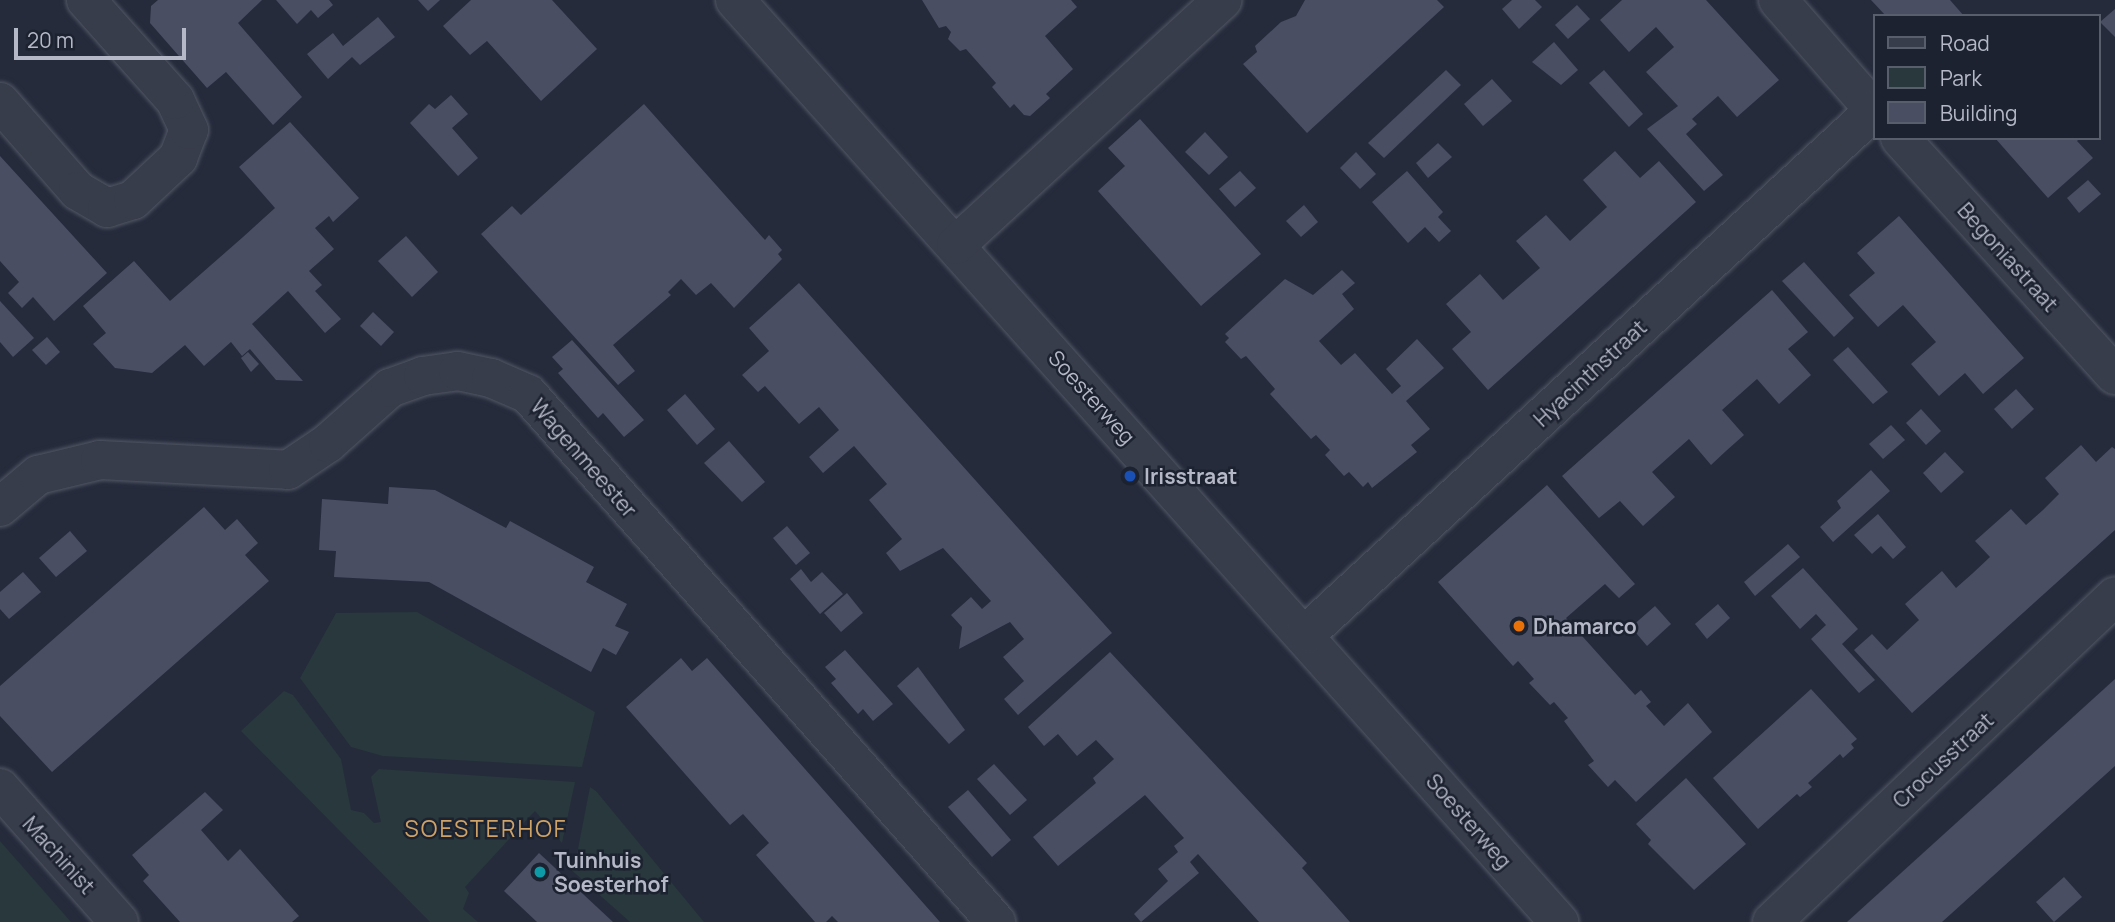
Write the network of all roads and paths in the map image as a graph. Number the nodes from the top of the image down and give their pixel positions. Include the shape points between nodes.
1 (735, 0) edge
2 (1222, 0) edge
3 (1778, 0) edge
4 (94, 3) edge
5 (0, 102) edge
6 (1874, 109) edge
7 (1874, 111) edge
8 (1902, 140) edge
9 (956, 245) junction
10 (2115, 375) edge
11 (0, 508) edge
12 (2115, 597) edge
13 (1305, 635) junction
14 (0, 789) edge
15 (119, 922) edge
16 (996, 922) edge
17 (1559, 922) edge
18 (1772, 922) edge

1 - 9 street, Soesterweg
2 - 9 street
3 - 6 street
4 - 5 street via 175,100 189,130 178,158 133,201 107,208 78,191
7 - 13 street, Hyacinthstraat
8 - 10 street, Begoniastraat
9 - 13 street, Soesterweg
11 - 16 street, Wagenmeester via 38,475 100,460 288,470 328,443 390,388 458,371 491,378 528,394
12 - 18 street, Crocusstraat
13 - 17 street, Soesterweg
14 - 15 street, Machinist

